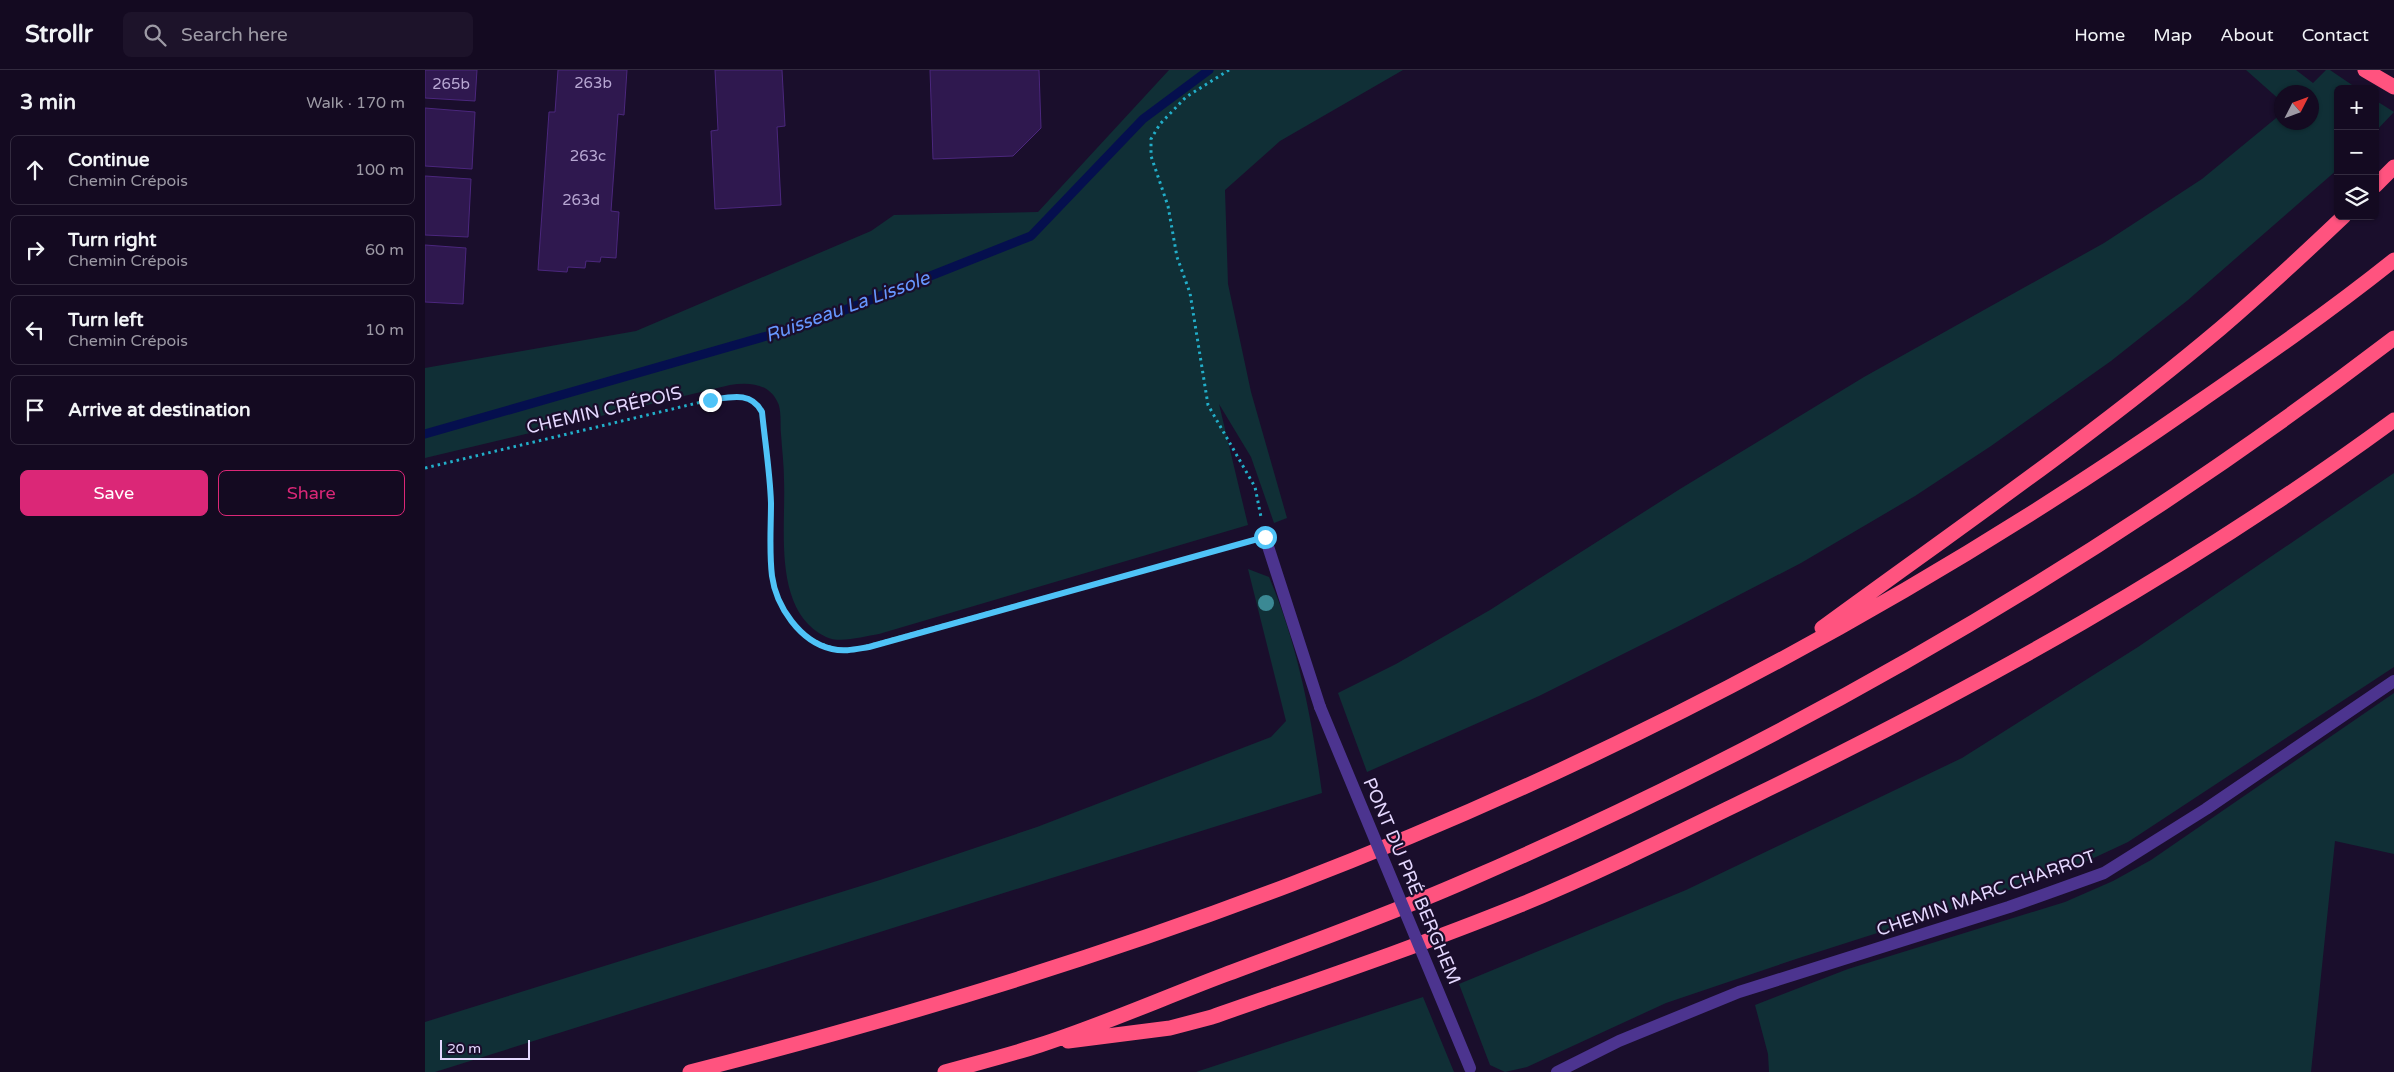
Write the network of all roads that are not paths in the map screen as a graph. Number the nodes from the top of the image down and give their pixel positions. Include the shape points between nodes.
1 (2365, 70) edge
2 (2394, 87) edge
3 (2394, 167) edge
4 (2379, 182) edge
5 (2340, 220) edge
6 (2394, 260) edge
7 (2394, 338) edge
8 (2394, 420) edge
9 (1265, 537) road end
10 (1771, 665) junction
11 (2394, 681) edge
12 (1042, 1044) junction
13 (1471, 1070) edge
14 (691, 1072) edge
15 (945, 1072) edge
16 (1557, 1072) edge

1 - 2 highway
3 - 4 highway
5 - 10 highway via 2220,328 2149,386
6 - 10 highway via 2135,448 1968,553
7 - 12 highway via 2235,454 2078,558 1903,664 1749,748 1603,819 1458,884
8 - 12 highway via 2254,517 2053,640 1856,747 1609,867 1509,909 1212,1017 1170,1028
9 - 13 street, PONT DU PRÉ BERGHEM, bridge via 1320,707
10 - 14 highway via 1573,765 1403,840 1291,884 1036,973 894,1017
11 - 16 street, CHEMIN MARC CHARROT via 2206,809 2104,873 2009,907 1739,992 1619,1041
12 - 15 highway

